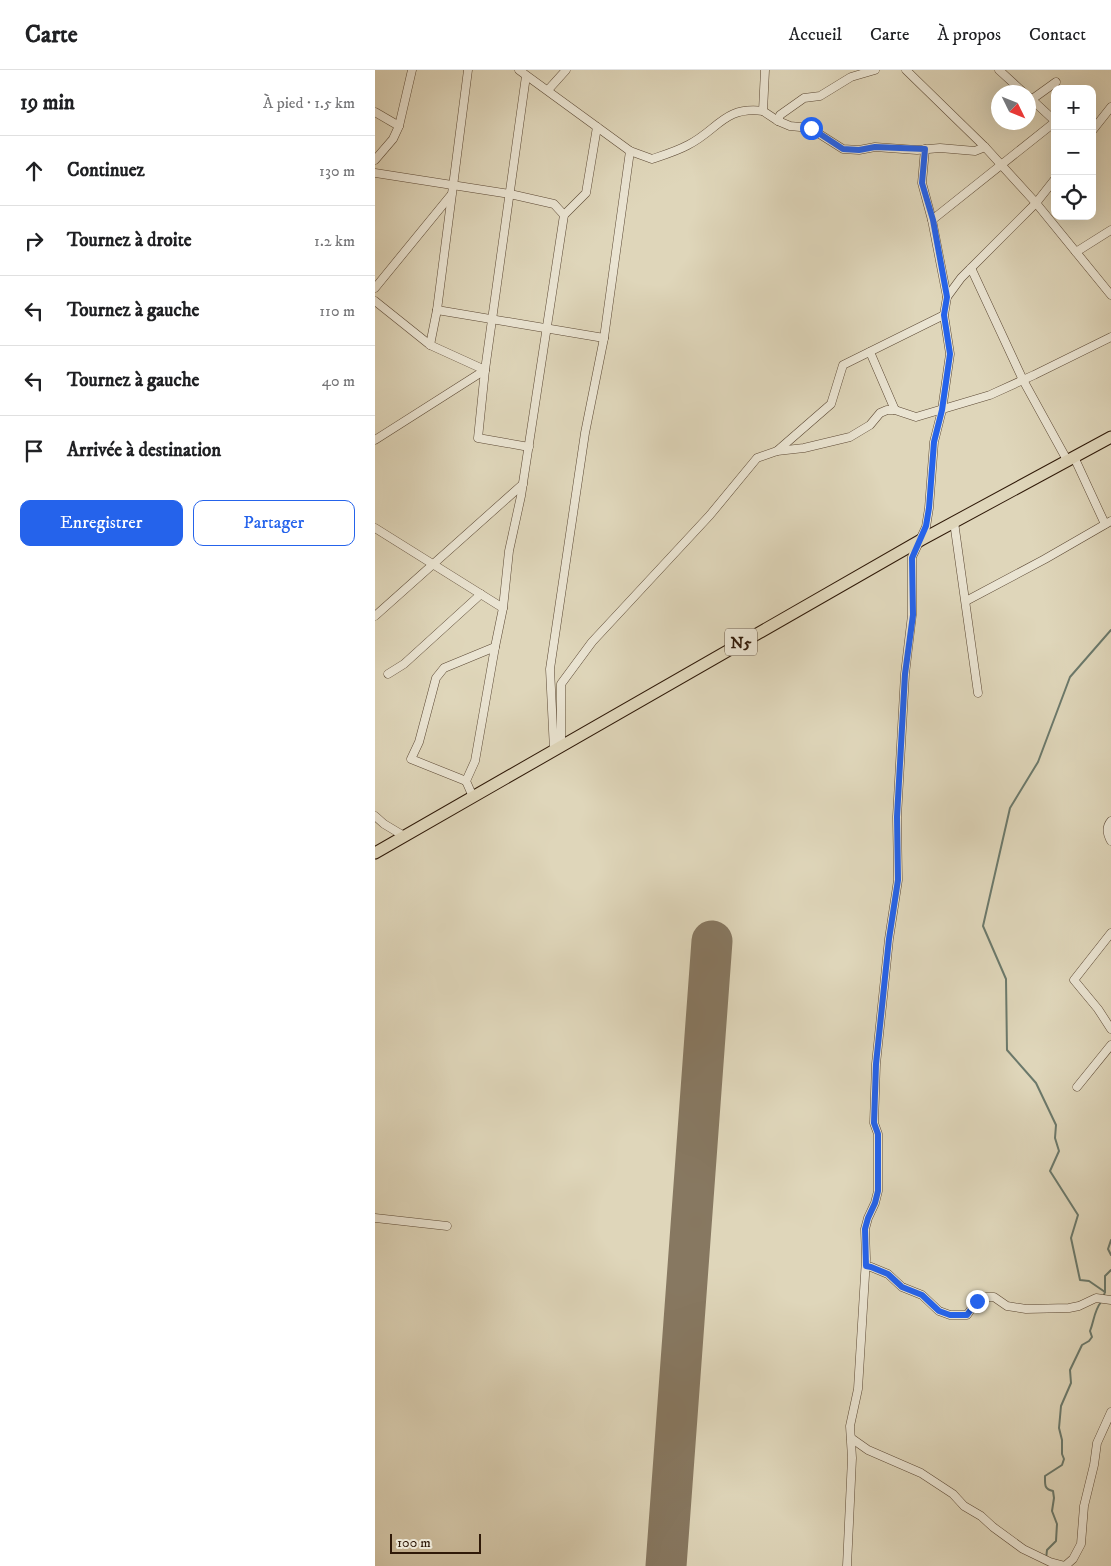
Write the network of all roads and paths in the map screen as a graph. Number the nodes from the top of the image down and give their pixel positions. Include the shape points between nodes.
1 (411, 70) edge
2 (468, 70) edge
3 (519, 70) edge
4 (566, 70) edge
5 (765, 70) edge
6 (875, 70) edge
7 (906, 70) edge
8 (999, 70) edge
9 (526, 76) junction
10 (1056, 82) dead end
11 (1015, 85) edge
12 (548, 90) junction
13 (1036, 94) edge
14 (1036, 104) edge
15 (1111, 107) edge
16 (763, 111) junction
17 (375, 112) edge
18 (1051, 118) edge
19 (778, 121) junction
20 (1051, 125) edge
21 (399, 126) junction
22 (597, 127) junction
23 (1093, 130) edge
24 (985, 147) junction
25 (925, 149) junction
26 (630, 151) junction
27 (375, 160) edge
28 (1002, 165) junction
29 (375, 172) edge
30 (454, 184) junction
31 (1051, 184) edge
32 (509, 194) junction
33 (452, 195) junction
34 (1036, 203) junction
35 (564, 215) junction
36 (933, 220) junction
37 (1111, 230) edge
38 (1076, 252) junction
39 (971, 268) junction
40 (375, 288) edge
41 (1111, 295) edge
42 (947, 297) junction
43 (375, 301) edge
44 (437, 310) junction
45 (944, 315) junction
46 (492, 319) junction
47 (547, 328) junction
48 (1111, 336) edge
49 (604, 338) junction
50 (430, 345) junction
51 (870, 352) junction
52 (485, 370) junction
53 (1023, 380) junction
54 (895, 410) junction
55 (942, 410) junction
56 (1111, 437) edge
57 (375, 440) edge
58 (529, 447) junction
59 (777, 451) junction
60 (1071, 459) junction
61 (523, 484) junction
62 (954, 522) junction
63 (1108, 522) edge
64 (376, 530) edge
65 (921, 540) junction
66 (433, 564) junction
67 (481, 594) junction
68 (966, 601) junction
69 (503, 608) junction
70 (375, 616) edge
71 (495, 647) junction
72 (387, 674) dead end
73 (978, 693) dead end
74 (557, 748) junction
75 (466, 781) junction
76 (473, 796) junction
77 (375, 816) edge
78 (1111, 821) edge
79 (405, 836) junction
80 (1111, 841) edge
81 (375, 853) edge
82 (1111, 933) edge
83 (1111, 1029) edge
84 (1111, 1045) edge
85 (1077, 1087) dead end
86 (375, 1218) edge
87 (447, 1226) dead end
88 (866, 1266) junction
89 (1106, 1299) edge
90 (1111, 1412) edge
91 (851, 1438) junction
92 (847, 1566) edge
93 (1065, 1566) edge

1 - 21 street
2 - 30 street
3 - 9 street
4 - 12 street
5 - 16 street
6 - 19 street via 851,77 820,96 804,98 780,115
7 - 24 street
8 - 11 street
9 - 12 street
9 - 32 street
10 - 13 street
12 - 22 street
14 - 18 street
15 - 23 street
16 - 19 street
16 - 26 street via 730,114 689,145 652,159
17 - 21 street
19 - 25 street via 811,128 843,149
20 - 28 street
21 - 27 street via 393,139
22 - 26 street
22 - 35 street via 586,193
24 - 25 street via 975,151
24 - 28 street
25 - 36 street via 922,183
26 - 49 street
28 - 34 street
28 - 36 street
29 - 30 street
30 - 32 street
30 - 33 street
31 - 34 street
32 - 35 street via 554,204
32 - 46 street
33 - 40 street
33 - 44 street
34 - 38 street
34 - 39 street
35 - 47 street
36 - 42 street
37 - 38 street
38 - 41 street
39 - 42 street
39 - 53 street
42 - 45 street
43 - 50 street
44 - 46 street
44 - 50 street
45 - 51 street
45 - 55 street via 950,354
46 - 47 street
46 - 52 street
47 - 49 street
47 - 58 street
48 - 53 street
49 - 74 street via 585,433 550,669
50 - 52 street
51 - 54 street
51 - 59 street via 843,365 831,404
52 - 57 street
52 - 58 street via 478,438
53 - 55 street
53 - 60 street
54 - 55 street via 916,417
54 - 59 street via 880,413 870,425 850,437
55 - 65 street via 934,442 929,508
56 - 60 highway, N5
58 - 61 street
59 - 74 street via 757,458 592,642 561,684
60 - 62 highway, N5
60 - 63 street
61 - 66 street
61 - 69 street via 509,551
62 - 65 highway, N5
62 - 68 street
63 - 68 street
64 - 66 street
65 - 74 highway, N5
65 - 88 street via 912,558 913,615 905,674 897,817 898,880 876,1064 874,1123 878,1134 878,1191 865,1229
66 - 67 street
66 - 70 street
67 - 69 street
67 - 72 street via 404,664
68 - 73 street
69 - 71 street
71 - 75 street via 475,761
71 - 75 street via 444,668 435,678 419,742 411,759
74 - 76 highway, N5
75 - 76 street
76 - 79 highway, N5
77 - 79 street
78 - 80 street via 1107,835
79 - 81 highway, N5
82 - 83 street via 1073,980
84 - 85 street
86 - 87 street
88 - 89 street via 888,1274 902,1287 922,1295 939,1311 950,1315 967,1315 977,1301 987,1297 994,1297 1007,1306 1026,1309 1069,1308 1096,1298
88 - 91 street via 858,1389 850,1426
90 - 93 street via 1097,1443 1084,1506 1081,1544
91 - 92 street
91 - 93 street via 868,1450 921,1473 1023,1548

